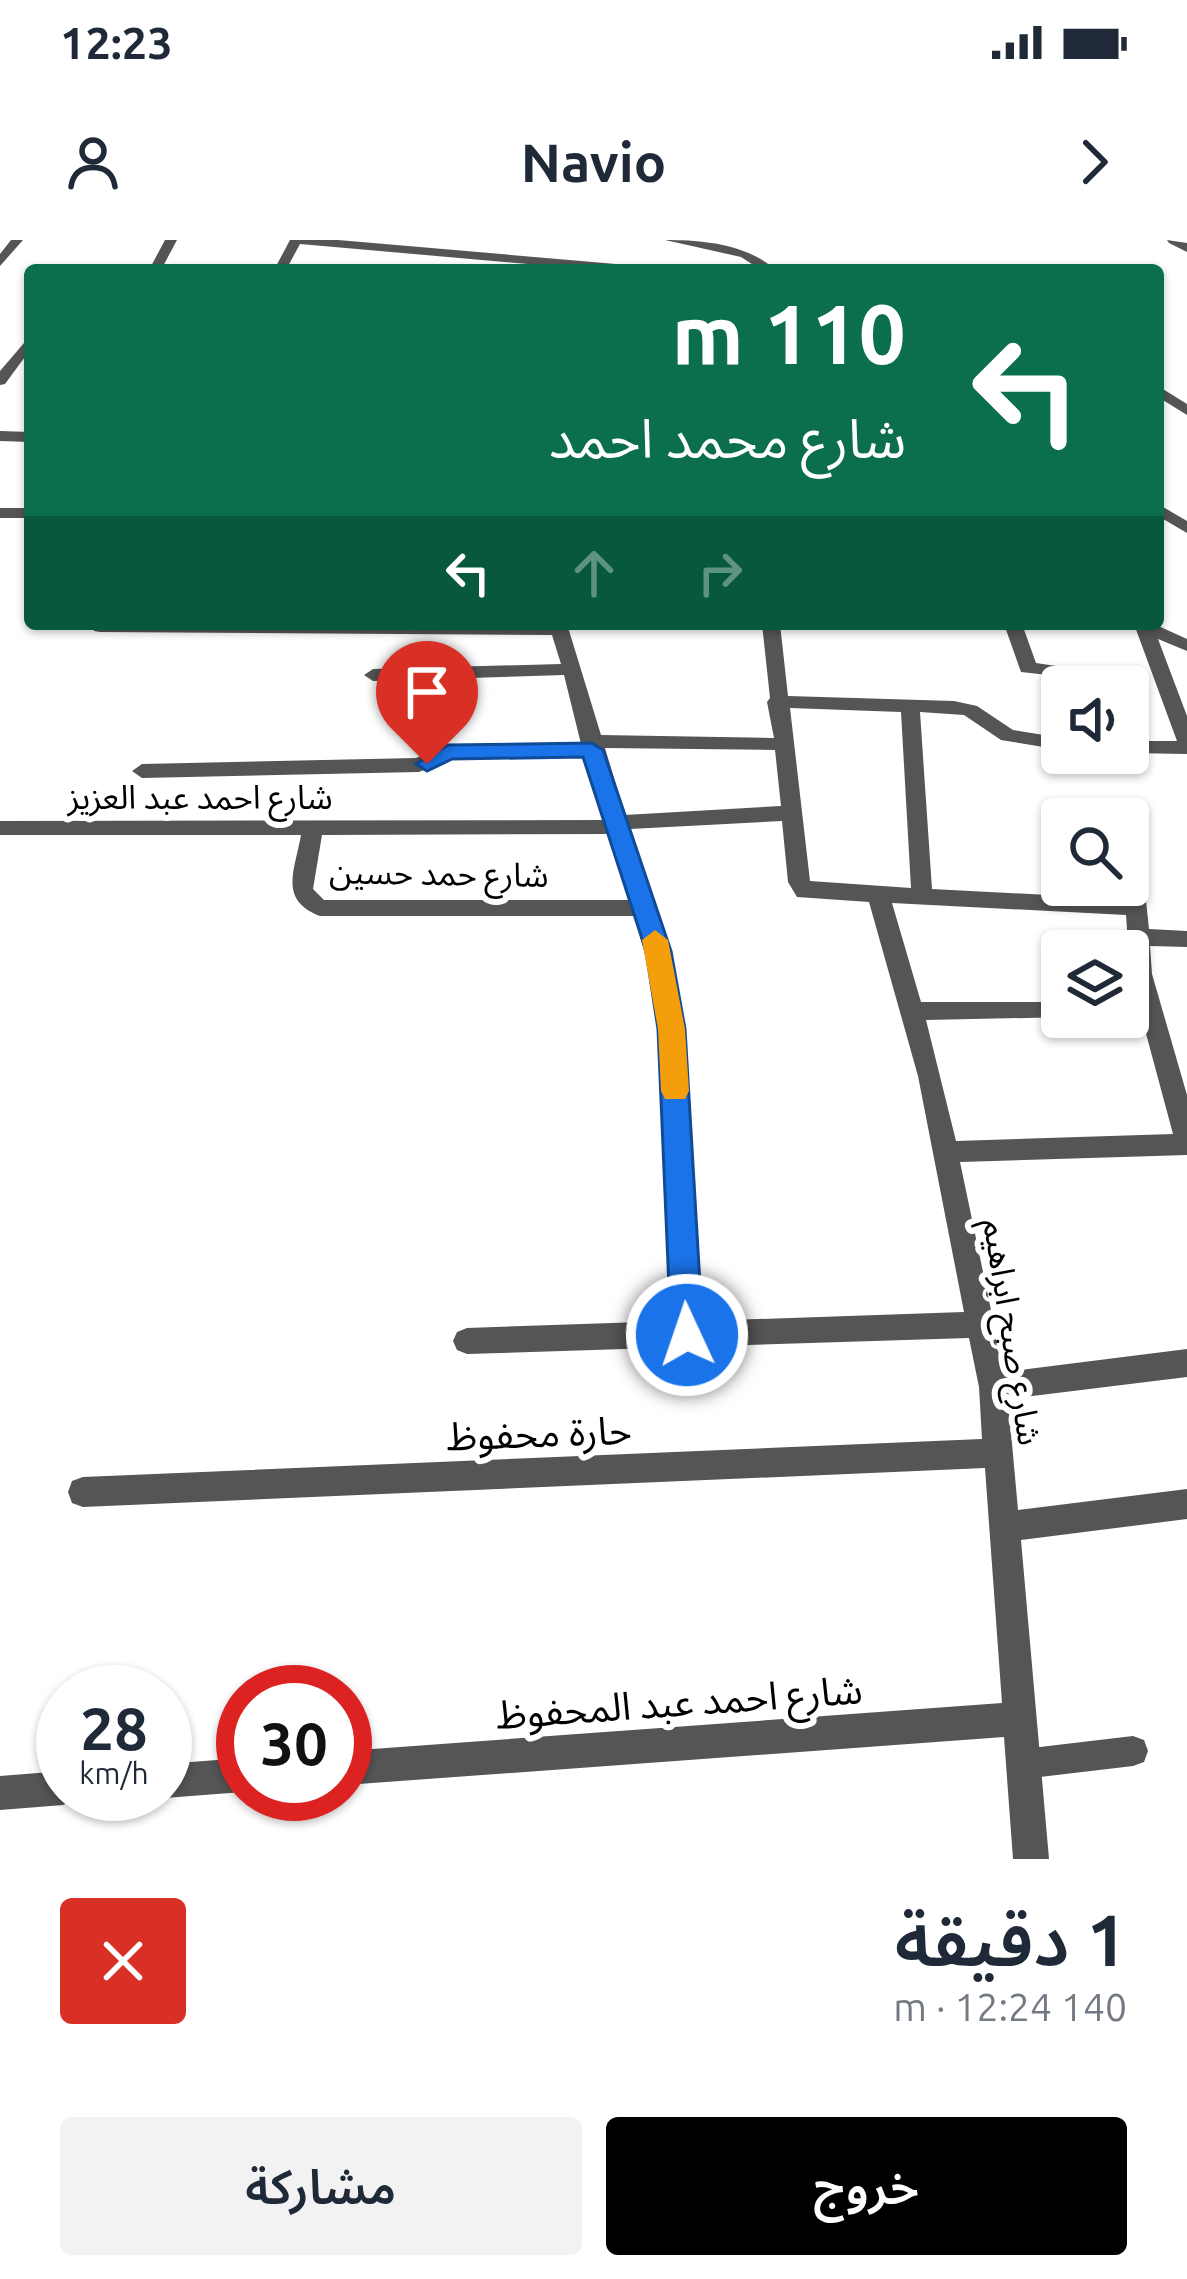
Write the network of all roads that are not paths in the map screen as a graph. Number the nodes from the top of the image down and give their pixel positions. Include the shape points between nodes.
1 (17, 240) edge
2 (296, 240) edge
3 (671, 240) edge
4 (1173, 240) edge
5 (420, 244) edge
6 (1187, 248) edge
7 (0, 262) edge
8 (588, 264) edge
9 (760, 264) edge
10 (24, 348) edge
11 (0, 381) edge
12 (559, 630) edge
13 (771, 630) edge
14 (1015, 630) edge
15 (1145, 630) edge
16 (1153, 630) edge
17 (1187, 646) edge
18 (569, 669) junction
19 (1041, 669) edge
20 (373, 675) dead end
21 (776, 701) junction
22 (910, 705) junction
23 (1041, 741) edge
24 (781, 743) junction
25 (1187, 745) edge
26 (590, 746) junction
27 (1149, 746) edge
28 (142, 771) dead end
29 (790, 813) junction
30 (615, 825) junction
31 (0, 828) edge
32 (312, 831) junction
33 (879, 897) junction
34 (922, 899) junction
35 (1134, 907) joint
36 (645, 908) junction
37 (1137, 930) edge
38 (1149, 937) edge
39 (1187, 939) edge
40 (911, 1011) junction
41 (1041, 1011) edge
42 (1148, 1038) edge
43 (1187, 1141) edge
44 (945, 1152) junction
45 (980, 1325) junction
46 (687, 1335) junction
47 (466, 1341) dead end
48 (1187, 1363) edge
49 (993, 1387) junction
50 (998, 1453) junction
51 (83, 1492) dead end
52 (1187, 1504) edge
53 (1004, 1527) junction
54 (1020, 1719) junction
55 (1133, 1751) dead end
56 (1023, 1764) junction
57 (372, 1766) edge
58 (36, 1790) edge
59 (0, 1793) edge
60 (1031, 1859) edge

1 - 7 street
2 - 5 street
3 - 9 street
4 - 6 street
5 - 8 street
10 - 11 street
12 - 18 street
13 - 21 street
14 - 19 street via 1028,668
15 - 25 street
16 - 17 street
18 - 20 street
18 - 26 street
21 - 22 street
21 - 24 street
22 - 23 street via 970,710 1008,736
22 - 34 street
24 - 26 street
24 - 29 street
25 - 27 street
26 - 28 street via 448,752 419,765
26 - 30 street
29 - 30 street, شارع احمد عبد العزيز
29 - 33 street via 805,891
30 - 32 street, شارع احمد عبد العزيز
30 - 36 street
31 - 32 street, شارع احمد عبد العزيز
32 - 36 street, شارع حمد حسين via 302,889 320,908
33 - 34 street
33 - 40 street, شارع صبح ابراهيم
34 - 35 street
35 - 37 street
36 - 46 street via 671,1029
38 - 39 street
40 - 41 street
40 - 44 street, شارع صبح ابراهيم
42 - 43 street
43 - 44 street
44 - 45 street, شارع صبح ابراهيم
45 - 46 street
45 - 49 street, شارع صبح ابراهيم
46 - 47 street
48 - 49 street
49 - 50 street, شارع صبح ابراهيم
50 - 51 street, حارة محفوظ
50 - 53 street, شارع صبح ابراهيم
52 - 53 street
53 - 54 street, شارع صبح ابراهيم
54 - 56 street, شارع صبح ابراهيم
54 - 57 street, شارع احمد عبد المحفوظ
55 - 56 lane
56 - 60 street, شارع صبح ابراهيم
58 - 59 street

